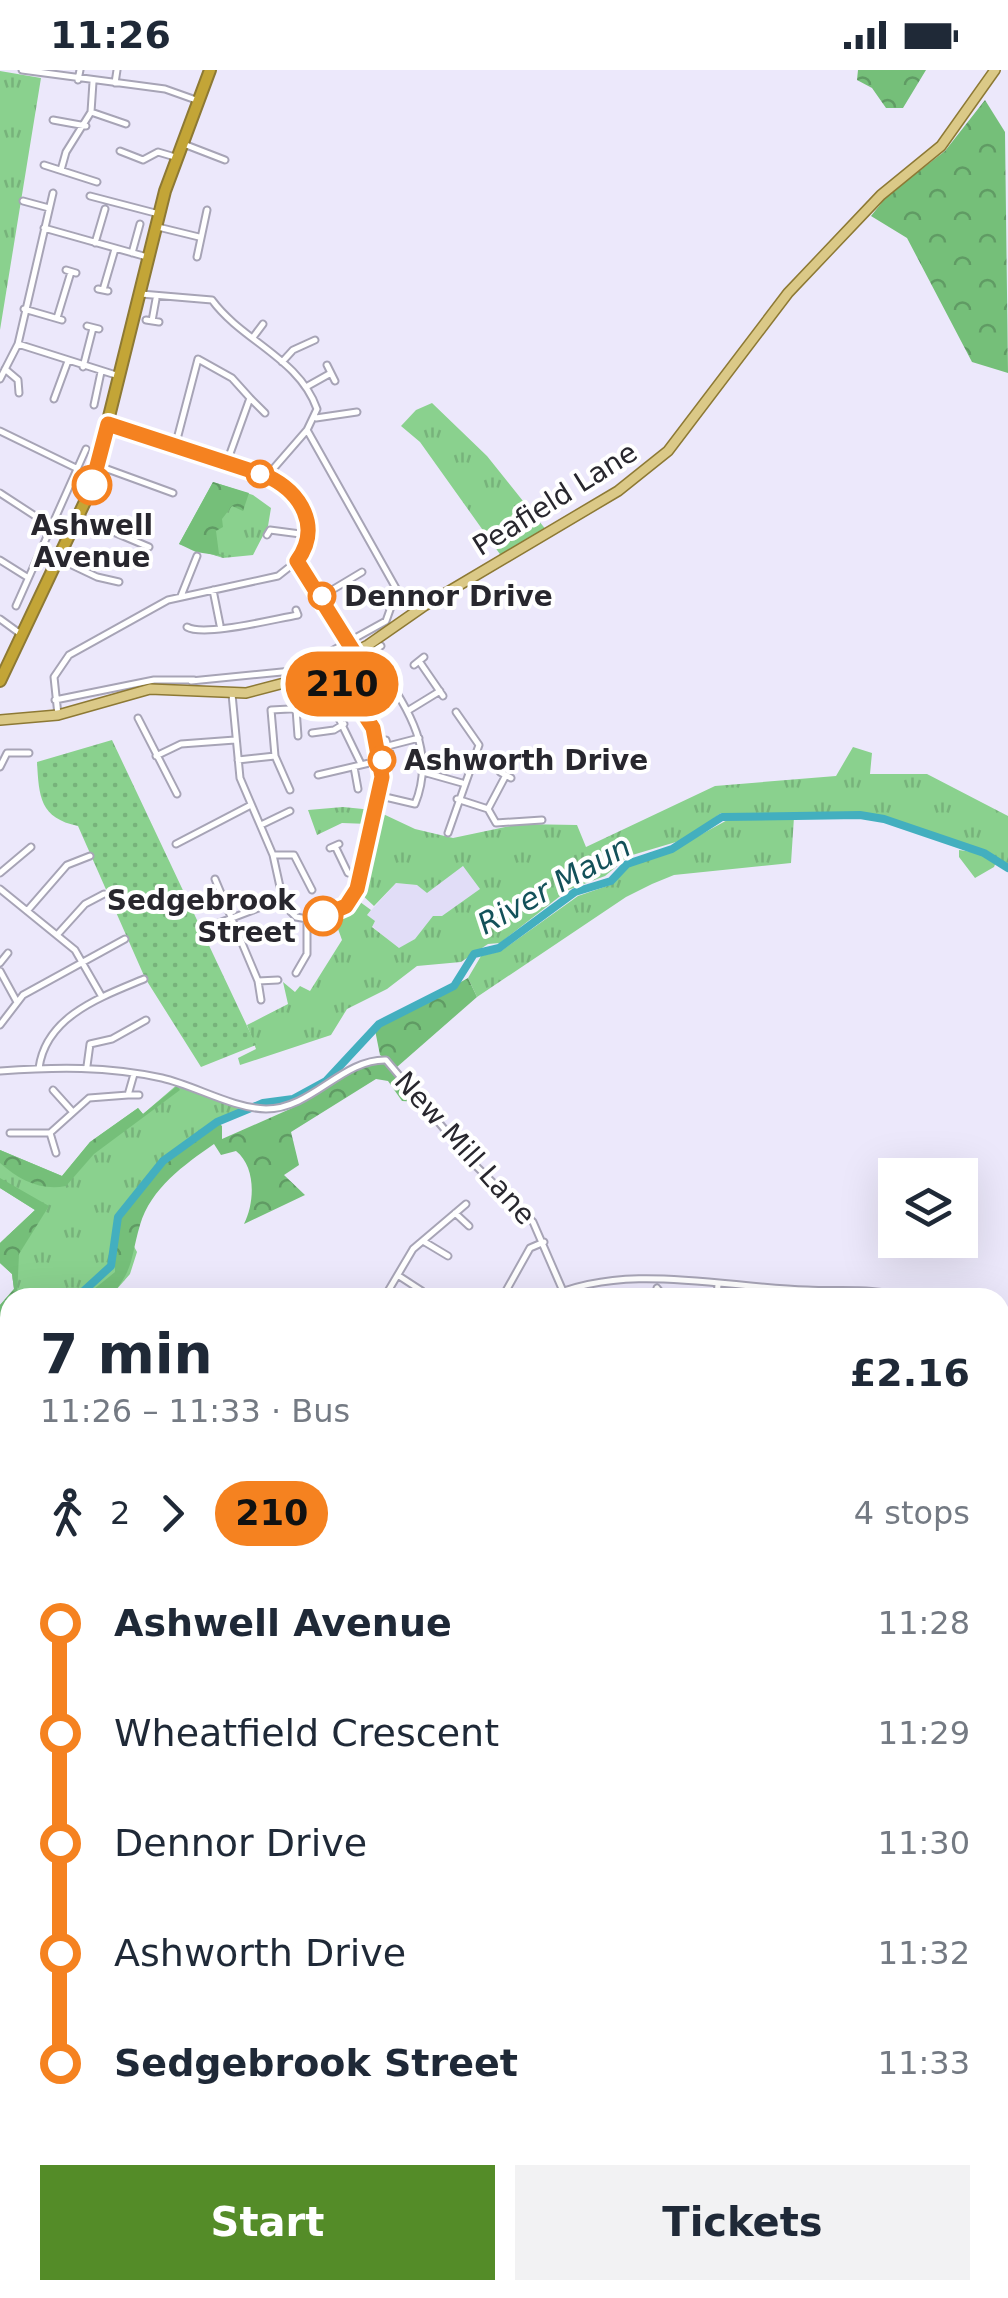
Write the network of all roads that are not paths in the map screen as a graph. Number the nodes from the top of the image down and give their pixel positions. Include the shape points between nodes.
1 (22, 70) edge
2 (80, 70) edge
3 (117, 70) edge
4 (210, 70) edge
5 (994, 70) edge
6 (78, 80) junction
7 (93, 82) junction
8 (115, 83) junction
9 (196, 100) junction
10 (91, 112) junction
11 (52, 120) dead end
12 (127, 125) dead end
13 (86, 126) junction
14 (180, 143) junction
15 (123, 154) dead end
16 (175, 157) junction
17 (224, 160) dead end
18 (43, 164) dead end
19 (61, 170) junction
20 (96, 179) dead end
21 (53, 193) dead end
22 (90, 196) dead end
23 (25, 204) dead end
24 (48, 208) junction
25 (207, 210) dead end
26 (102, 212) dead end
27 (159, 214) junction
28 (140, 224) dead end
29 (156, 226) junction
30 (44, 228) junction
31 (199, 237) junction
32 (95, 243) junction
33 (115, 248) junction
34 (132, 253) junction
35 (148, 258) junction
36 (197, 258) dead end
37 (71, 272) dead end
38 (103, 290) dead end
39 (222, 293) dead end
40 (139, 294) junction
41 (156, 298) junction
42 (214, 301) junction
43 (24, 309) junction
44 (152, 321) dead end
45 (263, 324) dead end
46 (93, 328) dead end
47 (254, 336) junction
48 (316, 340) dead end
49 (18, 344) junction
50 (68, 362) junction
51 (282, 362) junction
52 (327, 365) dead end
53 (83, 366) junction
54 (5, 369) junction
55 (101, 372) junction
56 (332, 373) junction
57 (119, 376) junction
58 (0, 378) edge
59 (336, 380) dead end
60 (306, 387) junction
61 (18, 393) dead end
62 (250, 398) junction
63 (54, 399) dead end
64 (93, 401) dead end
65 (357, 412) dead end
66 (265, 413) dead end
67 (340, 416) junction
68 (316, 418) junction
69 (108, 424) junction
70 (342, 426) dead end
71 (0, 430) edge
72 (307, 430) junction
73 (176, 444) junction
74 (86, 449) dead end
75 (227, 462) junction
76 (99, 466) junction
77 (78, 468) junction
78 (267, 476) junction
79 (0, 493) edge
80 (173, 493) dead end
81 (65, 500) junction
82 (80, 514) junction
83 (52, 527) junction
84 (308, 535) junction
85 (267, 536) dead end
86 (149, 547) dead end
87 (197, 556) dead end
88 (57, 558) junction
89 (0, 560) edge
90 (297, 561) junction
91 (358, 573) dead end
92 (28, 577) junction
93 (115, 583) dead end
94 (214, 590) junction
95 (180, 596) junction
96 (322, 596) junction
97 (16, 606) dead end
98 (296, 610) dead end
99 (0, 619) edge
100 (220, 626) junction
101 (186, 628) dead end
102 (23, 636) junction
103 (381, 646) dead end
104 (352, 648) junction
105 (419, 661) dead end
106 (332, 664) junction
107 (303, 673) junction
108 (194, 680) junction
109 (0, 681) edge
110 (390, 682) junction
111 (185, 691) junction
112 (232, 694) junction
113 (328, 696) dead end
114 (55, 700) junction
115 (358, 705) junction
116 (296, 708) junction
117 (308, 708) dead end
118 (408, 710) junction
119 (456, 712) dead end
120 (58, 715) junction
121 (138, 718) dead end
122 (1, 719) edge
123 (344, 724) junction
124 (316, 731) dead end
125 (298, 736) dead end
126 (419, 738) junction
127 (236, 740) junction
128 (388, 746) dead end
129 (30, 753) dead end
130 (156, 756) junction
131 (275, 756) junction
132 (238, 760) junction
133 (382, 760) junction
134 (357, 765) junction
135 (0, 768) edge
136 (423, 772) junction
137 (505, 775) dead end
138 (322, 776) dead end
139 (462, 782) junction
140 (359, 786) dead end
141 (290, 790) dead end
142 (176, 794) dead end
143 (380, 796) junction
144 (457, 799) junction
145 (250, 805) junction
146 (488, 809) junction
147 (290, 811) dead end
148 (542, 820) dead end
149 (260, 825) junction
150 (448, 833) dead end
151 (176, 844) dead end
152 (335, 846) dead end
153 (30, 847) dead end
154 (273, 855) junction
155 (90, 856) dead end
156 (0, 873) edge
157 (360, 876) junction
158 (214, 879) dead end
159 (0, 889) edge
160 (312, 890) dead end
161 (104, 894) dead end
162 (282, 899) junction
163 (27, 911) junction
164 (231, 918) junction
165 (307, 920) junction
166 (219, 923) dead end
167 (57, 935) junction
168 (125, 939) dead end
169 (8, 953) dead end
170 (82, 961) junction
171 (0, 967) edge
172 (296, 973) dead end
173 (144, 979) dead end
174 (278, 980) dead end
175 (258, 981) junction
176 (102, 996) junction
177 (260, 1000) dead end
178 (18, 1002) junction
179 (146, 1020) dead end
180 (0, 1025) edge
181 (86, 1066) junction
182 (39, 1068) junction
183 (0, 1071) edge
184 (135, 1074) junction
185 (53, 1090) dead end
186 (128, 1095) junction
187 (139, 1095) dead end
188 (72, 1111) junction
189 (10, 1133) dead end
190 (50, 1133) junction
191 (56, 1153) dead end
192 (466, 1204) dead end
193 (455, 1213) junction
194 (469, 1226) dead end
195 (423, 1241) junction
196 (544, 1242) junction
197 (449, 1256) dead end
198 (399, 1276) junction
199 (718, 1284) junction
200 (391, 1288) edge
201 (419, 1288) edge
202 (508, 1288) edge
203 (562, 1288) edge
204 (581, 1288) edge
205 (718, 1288) edge
206 (779, 1288) edge

1 - 6 street
2 - 6 street
3 - 8 street
4 - 9 highway
5 - 104 main road, Peafield Lane via 941,146 867,209 768,318 652,467 576,519
6 - 7 street
7 - 8 street
7 - 10 street
8 - 9 street
9 - 14 highway
10 - 12 street
10 - 13 street
11 - 13 street
13 - 19 street
14 - 16 highway
14 - 17 street
15 - 16 street
16 - 27 highway
18 - 19 street
19 - 20 street
21 - 24 street
22 - 27 street
23 - 24 street
24 - 30 street
25 - 31 street
26 - 32 street
27 - 29 highway
28 - 34 street
29 - 31 street
29 - 35 highway
30 - 32 street
30 - 43 street
31 - 36 street
32 - 33 street
33 - 34 street
33 - 38 street
34 - 35 street
35 - 40 highway
37 - 43 street via 60,319
39 - 42 street
40 - 41 street
40 - 57 highway
41 - 42 street
41 - 44 street
42 - 47 street via 229,321
43 - 49 street
45 - 47 street
46 - 53 street
47 - 51 street
48 - 51 street
49 - 50 street
49 - 54 street
50 - 53 street
50 - 63 street
51 - 60 street
52 - 56 street
53 - 55 street
54 - 58 street
54 - 61 street via 18,380
55 - 57 street
55 - 64 street
56 - 59 street
56 - 60 street
57 - 69 highway
60 - 68 street
62 - 66 street
62 - 73 street via 232,378 198,359
62 - 75 street
65 - 67 street
67 - 68 street
67 - 70 street
68 - 72 street
69 - 73 street
69 - 76 highway
71 - 77 street
72 - 78 street
72 - 104 street via 397,590 389,618
73 - 75 street
74 - 77 street
75 - 78 street
76 - 80 street
76 - 82 highway
77 - 81 street
78 - 84 street via 302,503
79 - 83 street
81 - 82 street
81 - 83 street
82 - 86 street
82 - 88 highway
83 - 92 street
84 - 85 street via 270,530
84 - 90 street
87 - 95 street
88 - 93 street
88 - 102 highway
89 - 92 street
90 - 94 street via 268,580
90 - 96 street
91 - 96 street
92 - 97 street
94 - 95 street
94 - 100 street
95 - 114 street via 63,660 54,677
96 - 104 street
98 - 100 street via 298,615
99 - 102 street
100 - 101 street
102 - 109 highway
103 - 110 street via 368,655
104 - 106 main road, Peafield Lane
104 - 107 street
105 - 118 street via 442,693
106 - 107 main road, Peafield Lane
106 - 115 street
107 - 108 street
107 - 112 main road, Peafield Lane
108 - 111 street
108 - 114 street via 154,680
110 - 115 street
110 - 118 street
111 - 112 main road, Peafield Lane
111 - 120 main road, Peafield Lane via 142,691
112 - 127 street
113 - 123 street
114 - 120 street
115 - 133 street
116 - 117 street
116 - 125 street
116 - 131 street via 272,710
118 - 126 street
119 - 139 street via 482,744
120 - 122 main road, Peafield Lane
121 - 130 street
123 - 124 street
123 - 134 street
126 - 128 street
126 - 136 street
127 - 130 street via 181,744
127 - 132 street
129 - 135 street via 7,752
130 - 142 street
131 - 132 street
131 - 141 street
132 - 145 street
133 - 134 street
133 - 143 street
134 - 138 street
134 - 140 street
136 - 139 street
136 - 143 street via 415,804
137 - 146 street
139 - 144 street
143 - 157 street
144 - 146 street
144 - 150 street
145 - 149 street
145 - 151 street
146 - 148 street via 496,823
147 - 149 street
149 - 154 street
152 - 157 street via 348,872
153 - 156 street
154 - 160 street via 294,855
154 - 162 street
155 - 163 street via 67,865
157 - 165 street via 346,906
158 - 164 street
159 - 163 street
161 - 167 street
162 - 164 street
162 - 165 street via 291,914
163 - 167 street
164 - 166 street
164 - 175 street
165 - 172 street via 308,954
167 - 170 street
168 - 170 street
169 - 171 street
170 - 176 street
170 - 178 street
171 - 178 street
173 - 176 street
174 - 175 street
175 - 177 street
176 - 182 street via 66,1019 42,1051
178 - 180 street
179 - 181 street via 90,1044
181 - 182 street, New Mill Lane
181 - 184 street, New Mill Lane
182 - 183 street, New Mill Lane
184 - 186 street
184 - 196 street, New Mill Lane via 264,1109 289,1107 364,1064 386,1060
185 - 188 street
186 - 187 street
186 - 188 street via 97,1096
188 - 190 street
189 - 190 street
190 - 191 street
192 - 193 street
193 - 194 street
193 - 195 street
195 - 197 street
195 - 198 street
196 - 202 street via 530,1248
196 - 203 street, New Mill Lane
198 - 200 street
198 - 201 street
199 - 204 street via 630,1280
199 - 205 street
199 - 206 street

